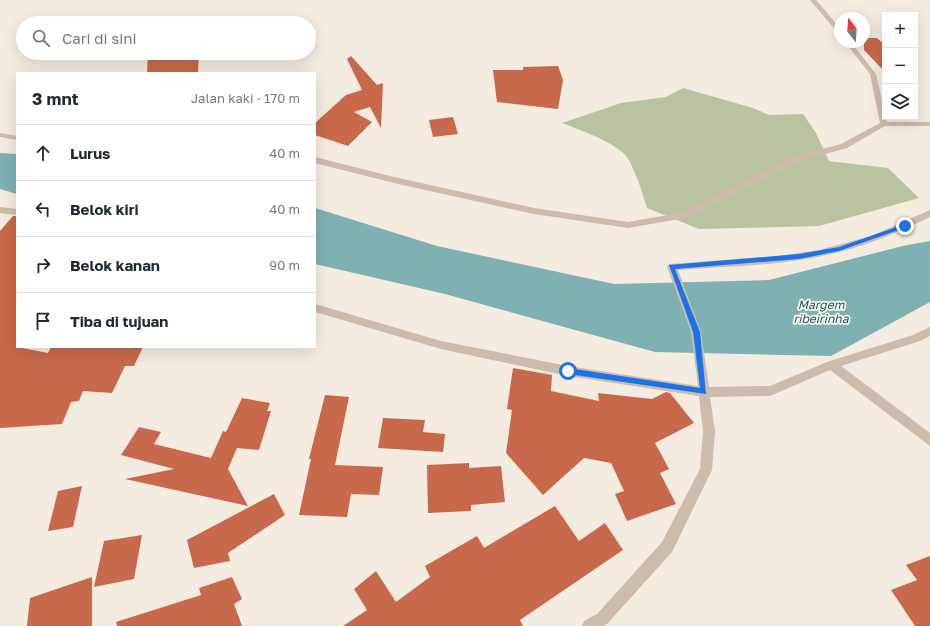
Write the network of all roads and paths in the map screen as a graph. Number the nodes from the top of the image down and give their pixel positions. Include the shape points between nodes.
1 (813, 0) edge
2 (834, 25) edge
3 (853, 48) edge
4 (884, 124) junction
5 (930, 124) edge
6 (0, 135) edge
7 (16, 138) edge
8 (316, 160) edge
9 (0, 210) edge
10 (16, 212) edge
11 (930, 213) edge
12 (316, 308) edge
13 (930, 331) edge
14 (831, 365) junction
15 (704, 392) junction
16 (930, 440) edge
17 (589, 626) edge

1 - 2 street
3 - 4 street via 873,74
4 - 5 street
4 - 8 street via 844,146 793,160 682,216 628,225 534,210
6 - 7 street
9 - 10 street
11 - 15 street via 905,226 839,249 799,256 672,267 696,332
12 - 15 street via 441,345 568,371
13 - 14 street via 916,338
14 - 15 street via 770,391
14 - 16 street
15 - 17 street via 709,431 706,470 667,547 602,618

